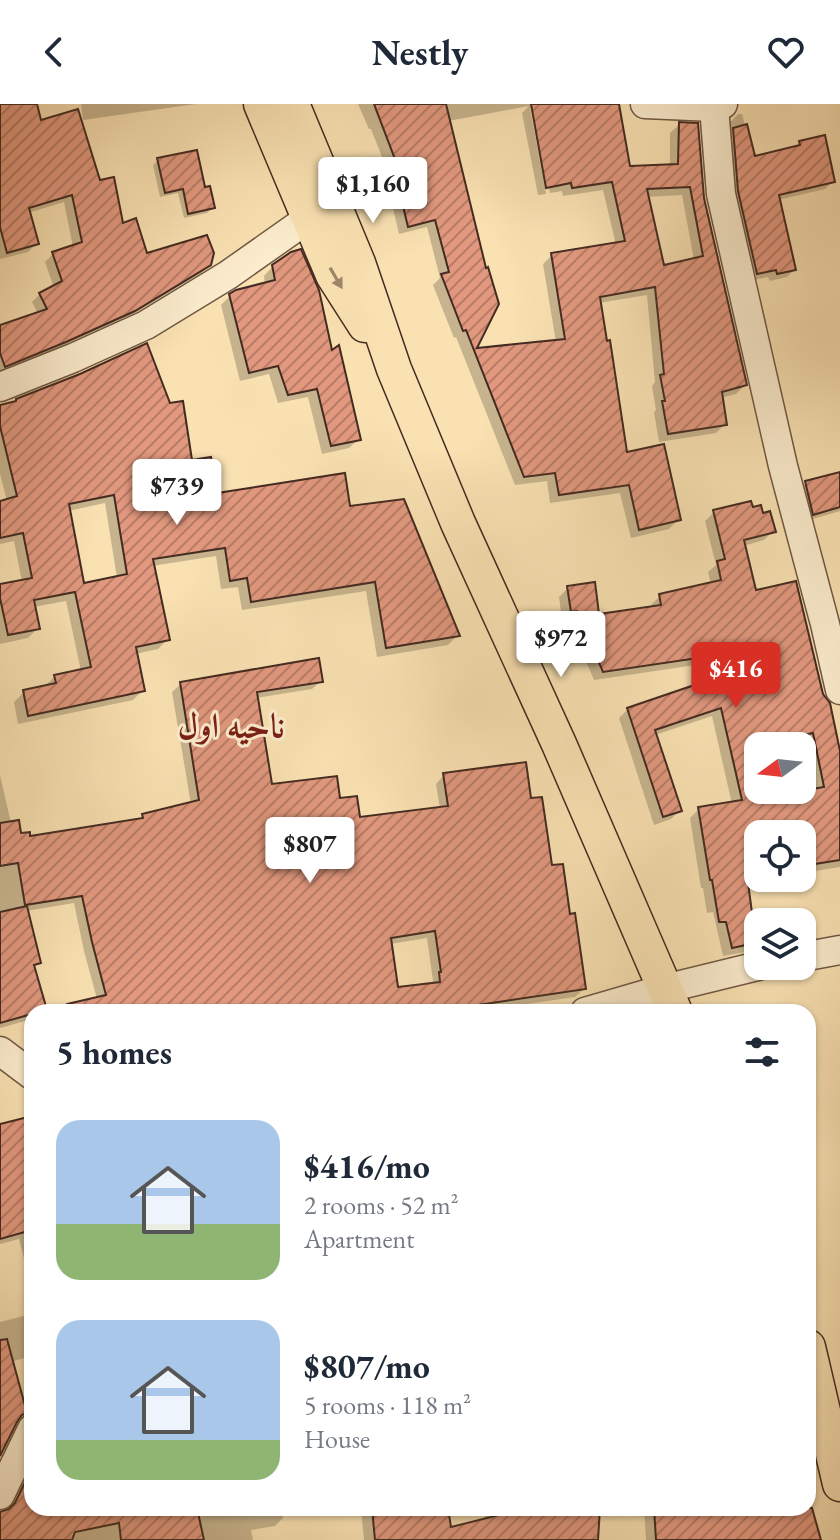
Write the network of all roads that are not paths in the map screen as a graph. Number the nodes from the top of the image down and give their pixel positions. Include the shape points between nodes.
1 (261, 104) edge
2 (292, 104) edge
3 (645, 104) edge
4 (718, 106) edge
5 (309, 218) junction
6 (394, 369) junction
7 (0, 387) edge
8 (840, 690) edge
9 (840, 950) edge
10 (816, 954) edge
11 (744, 971) edge
12 (670, 1000) edge
13 (642, 1004) edge
14 (0, 1051) edge
15 (24, 1069) edge
16 (816, 1381) edge
17 (24, 1446) edge
18 (840, 1484) edge
19 (0, 1495) edge

1 - 5 main road
2 - 6 main road via 358,263
3 - 4 street
4 - 8 street via 721,194
5 -> 6 main road via 333,275
5 - 7 street via 146,325
6 - 12 main road
9 - 10 street
11 - 12 street
12 - 13 street
14 - 15 street
16 - 18 main road
17 - 19 street

